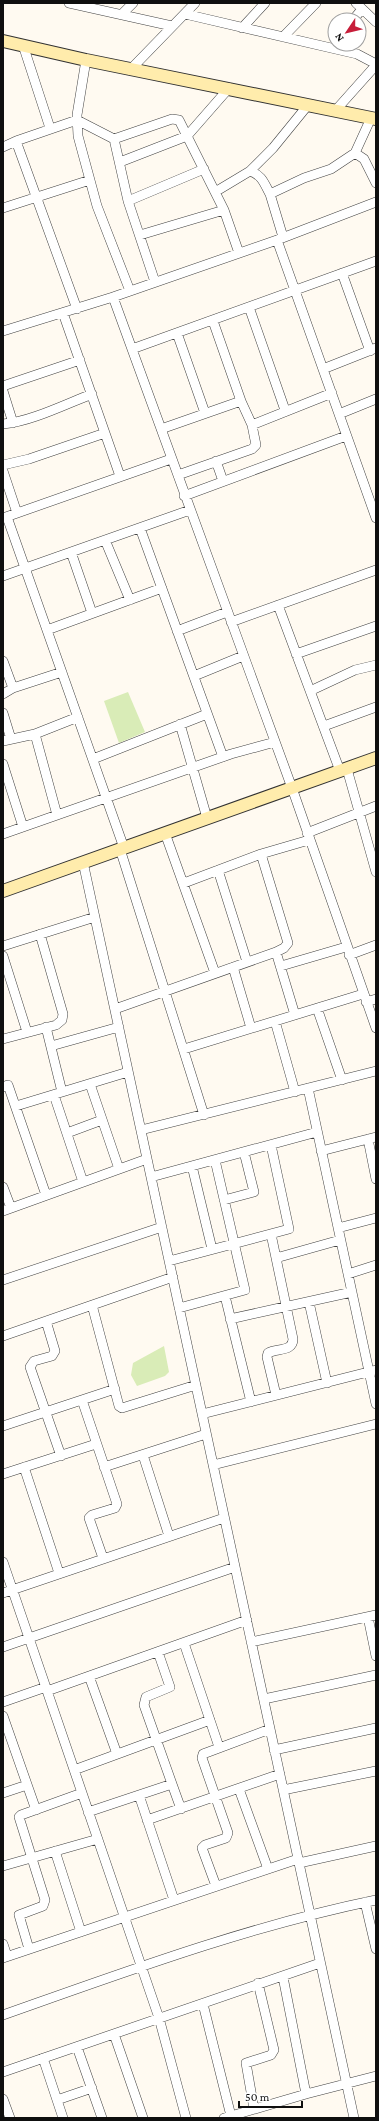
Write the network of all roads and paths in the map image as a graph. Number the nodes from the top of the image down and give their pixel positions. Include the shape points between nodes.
1 (69, 3) edge
2 (133, 3) edge
3 (195, 3) edge
4 (265, 3) edge
5 (316, 3) edge
6 (101, 6) edge
7 (359, 6) edge
8 (122, 14) junction
9 (185, 14) junction
10 (376, 22) edge
11 (172, 26) junction
12 (242, 28) junction
13 (283, 37) junction
14 (3, 41) edge
15 (327, 43) edge
16 (23, 45) junction
17 (353, 52) edge
18 (86, 60) junction
19 (376, 64) edge
20 (130, 70) junction
21 (229, 88) junction
22 (308, 105) junction
23 (335, 111) junction
24 (374, 119) edge
25 (77, 120) junction
26 (50, 128) junction
27 (187, 136) junction
28 (114, 139) junction
29 (16, 141) junction
30 (3, 146) edge
31 (355, 153) junction
32 (120, 162) junction
33 (204, 169) junction
34 (250, 171) junction
35 (90, 180) junction
36 (376, 183) edge
37 (215, 192) junction
38 (270, 194) junction
39 (36, 196) junction
40 (128, 201) junction
41 (376, 202) edge
42 (3, 208) edge
43 (224, 210) junction
44 (140, 235) junction
45 (280, 239) junction
46 (239, 253) junction
47 (376, 261) edge
48 (342, 273) junction
49 (156, 282) junction
50 (295, 290) junction
51 (130, 291) junction
52 (114, 298) junction
53 (249, 307) junction
54 (77, 309) junction
55 (63, 313) junction
56 (213, 321) junction
57 (3, 331) edge
58 (177, 333) junction
59 (132, 349) junction
60 (373, 350) edge
61 (80, 360) junction
62 (323, 369) junction
63 (3, 386) edge
64 (3, 391) edge
65 (332, 393) junction
66 (92, 394) junction
67 (376, 400) edge
68 (241, 401) junction
69 (285, 410) junction
70 (205, 413) junction
71 (339, 414) junction
72 (13, 423) junction
73 (3, 424) edge
74 (252, 425) junction
75 (161, 430) junction
76 (105, 433) junction
77 (346, 436) junction
78 (171, 459) junction
79 (216, 461) junction
80 (3, 465) edge
81 (3, 471) edge
82 (178, 475) junction
83 (120, 476) junction
84 (223, 481) junction
85 (184, 496) junction
86 (190, 510) junction
87 (17, 513) junction
88 (376, 515) edge
89 (5, 517) edge
90 (140, 528) junction
91 (105, 540) junction
92 (71, 552) junction
93 (25, 568) junction
94 (376, 570) edge
95 (3, 576) edge
96 (162, 588) junction
97 (130, 600) junction
98 (278, 605) junction
99 (227, 612) junction
100 (92, 613) junction
101 (231, 622) junction
102 (376, 626) edge
103 (47, 630) junction
104 (177, 631) junction
105 (296, 654) junction
106 (243, 656) junction
107 (4, 665) edge
108 (376, 665) edge
109 (62, 672) junction
110 (194, 676) junction
111 (13, 688) junction
112 (310, 691) junction
113 (3, 694) edge
114 (376, 707) edge
115 (3, 713) edge
116 (207, 714) junction
117 (78, 717) junction
118 (180, 724) junction
119 (324, 726) junction
120 (35, 734) junction
121 (7, 740) edge
122 (275, 742) junction
123 (223, 756) junction
124 (376, 758) edge
125 (93, 759) junction
126 (3, 764) edge
127 (192, 768) junction
128 (343, 770) junction
129 (292, 788) junction
130 (107, 798) junction
131 (376, 806) edge
132 (359, 811) junction
133 (58, 815) junction
134 (207, 818) junction
135 (23, 827) junction
136 (165, 833) junction
137 (3, 834) edge
138 (308, 836) junction
139 (122, 849) junction
140 (261, 854) junction
141 (83, 862) junction
142 (376, 869) edge
143 (218, 870) junction
144 (184, 883) junction
145 (3, 891) edge
146 (95, 918) junction
147 (40, 934) junction
148 (376, 945) edge
149 (3, 946) edge
150 (348, 951) junction
151 (276, 952) junction
152 (3, 956) edge
153 (247, 962) junction
154 (281, 966) junction
155 (233, 967) junction
156 (216, 973) junction
157 (166, 991) junction
158 (364, 998) junction
159 (376, 999) edge
160 (316, 1008) junction
161 (115, 1009) junction
162 (295, 1015) junction
163 (275, 1021) junction
164 (46, 1027) junction
165 (118, 1027) junction
166 (251, 1028) junction
167 (376, 1028) edge
168 (27, 1032) junction
169 (3, 1039) edge
170 (51, 1046) junction
171 (184, 1048) junction
172 (376, 1071) edge
173 (128, 1072) junction
174 (342, 1080) junction
175 (90, 1084) junction
176 (3, 1087) edge
177 (308, 1088) junction
178 (295, 1092) junction
179 (58, 1094) junction
180 (16, 1106) junction
181 (204, 1115) junction
182 (102, 1120) junction
183 (141, 1130) junction
184 (317, 1132) junction
185 (66, 1133) junction
186 (372, 1138) edge
187 (271, 1145) junction
188 (321, 1151) junction
189 (244, 1152) junction
190 (147, 1160) junction
191 (215, 1160) junction
192 (192, 1166) junction
193 (119, 1169) junction
194 (151, 1177) junction
195 (376, 1179) edge
196 (83, 1182) junction
197 (3, 1187) edge
198 (46, 1196) junction
199 (224, 1200) junction
200 (7, 1210) edge
201 (376, 1218) edge
202 (162, 1227) junction
203 (338, 1228) junction
204 (270, 1234) junction
205 (340, 1240) junction
206 (234, 1243) junction
207 (212, 1249) junction
208 (276, 1258) junction
209 (169, 1260) junction
210 (376, 1265) edge
211 (348, 1274) junction
212 (173, 1277) junction
213 (3, 1280) edge
214 (352, 1292) junction
215 (225, 1296) junction
216 (309, 1302) junction
217 (92, 1305) junction
218 (287, 1307) junction
219 (179, 1308) junction
220 (230, 1319) junction
221 (46, 1320) junction
222 (3, 1336) edge
223 (372, 1371) edge
224 (327, 1383) junction
225 (196, 1385) junction
226 (115, 1389) junction
227 (276, 1395) junction
228 (82, 1400) junction
229 (251, 1402) junction
230 (376, 1404) edge
231 (46, 1412) junction
232 (202, 1414) junction
233 (4, 1424) edge
234 (376, 1424) edge
235 (206, 1434) junction
236 (96, 1444) junction
237 (143, 1454) junction
238 (61, 1456) junction
239 (213, 1465) junction
240 (24, 1467) junction
241 (104, 1467) junction
242 (3, 1474) edge
243 (224, 1518) junction
244 (168, 1536) junction
245 (103, 1558) junction
246 (3, 1562) edge
247 (235, 1567) junction
248 (59, 1573) junction
249 (13, 1590) junction
250 (3, 1593) edge
251 (372, 1616) edge
252 (247, 1620) junction
253 (29, 1638) junction
254 (184, 1642) junction
255 (251, 1642) junction
256 (3, 1647) edge
257 (158, 1652) junction
258 (376, 1656) edge
259 (376, 1675) edge
260 (89, 1676) junction
261 (46, 1689) junction
262 (264, 1699) junction
263 (3, 1702) edge
264 (3, 1716) edge
265 (210, 1720) junction
266 (376, 1728) edge
267 (270, 1729) junction
268 (157, 1739) junction
269 (219, 1747) junction
270 (274, 1750) junction
271 (117, 1754) junction
272 (74, 1770) junction
273 (376, 1771) edge
274 (280, 1774) junction
275 (172, 1784) junction
276 (27, 1785) junction
277 (239, 1789) junction
278 (283, 1790) junction
279 (3, 1793) edge
280 (82, 1793) junction
281 (139, 1795) junction
282 (215, 1797) junction
283 (181, 1809) junction
284 (36, 1810) junction
285 (88, 1812) junction
286 (147, 1820) junction
287 (98, 1839) junction
288 (376, 1846) edge
289 (55, 1851) junction
290 (32, 1858) junction
291 (298, 1861) junction
292 (3, 1866) edge
293 (268, 1869) junction
294 (216, 1886) junction
295 (174, 1900) junction
296 (376, 1900) edge
297 (365, 1902) junction
298 (310, 1915) junction
299 (125, 1917) junction
300 (81, 1932) junction
301 (3, 1944) edge
302 (376, 1946) edge
303 (29, 1949) junction
304 (5, 1957) edge
305 (320, 1963) junction
306 (141, 1966) junction
307 (283, 1977) junction
308 (258, 1983) junction
309 (203, 2004) junction
310 (3, 2015) edge
311 (159, 2018) junction
312 (114, 2034) junction
313 (77, 2047) junction
314 (42, 2058) junction
315 (3, 2072) edge
316 (376, 2076) edge
317 (346, 2084) junction
318 (92, 2088) junction
319 (306, 2094) junction
320 (3, 2099) edge
321 (58, 2100) junction
322 (254, 2109) junction
323 (140, 2117) edge
324 (227, 2117) edge
325 (10, 2118) edge
326 (63, 2118) edge
327 (102, 2118) edge
328 (186, 2118) edge
329 (354, 2118) edge

1 - 6 street
2 - 8 street
3 - 9 street
4 - 12 street
5 - 13 street
6 - 8 street
7 - 10 street
8 - 11 street
9 - 11 street
9 - 12 street
11 - 20 street
12 - 13 street
13 - 15 street
14 - 16 street
16 - 18 street
16 - 26 street
17 - 19 street
18 - 20 street
18 - 25 street
19 - 23 street
20 - 21 street
21 - 22 street
21 - 27 street
22 - 23 street
22 - 34 street via 273,148
23 - 24 street
24 - 31 street
25 - 26 street
25 - 28 street
25 - 35 street via 78,136
26 - 29 street
27 - 28 street via 176,119
27 - 32 street
27 - 33 street
28 - 32 street
29 - 30 street
29 - 39 street
31 - 36 street via 364,158
31 - 38 street via 331,169
32 - 40 street
33 - 37 street
33 - 40 street
34 - 37 street
34 - 38 street via 263,179
35 - 39 street
35 - 51 street via 97,206
37 - 43 street
38 - 45 street
39 - 42 street
39 - 54 street
40 - 44 street
41 - 45 street
43 - 44 street
43 - 46 street
44 - 49 street
45 - 46 street
45 - 50 street
46 - 49 street
47 - 48 street
48 - 50 street
48 - 60 street
49 - 51 street
50 - 53 street
50 - 62 street
51 - 52 street
52 - 54 street
52 - 59 street
53 - 56 street
53 - 69 street
54 - 55 street
55 - 57 street
55 - 61 street
56 - 58 street
56 - 68 street
58 - 59 street
58 - 70 street
59 - 75 street
60 - 62 street
61 - 63 street
61 - 66 street
62 - 65 street
64 - 72 street
65 - 69 street
65 - 71 street
66 - 72 street
66 - 76 street
67 - 71 street
68 - 70 street
68 - 74 street
69 - 74 street
70 - 75 street
71 - 77 street
72 - 73 street
74 - 79 street via 256,445 252,449
75 - 78 street
76 - 80 street via 29,459
76 - 83 street
77 - 84 street
77 - 88 street
78 - 82 street
78 - 83 street
79 - 82 street
79 - 84 street
81 - 87 street
82 - 85 street
83 - 87 street
84 - 85 street
85 - 86 street
86 - 90 street
86 - 99 street
87 - 89 street
89 - 93 street
90 - 91 street
90 - 96 street
91 - 92 street
91 - 97 street
92 - 93 street
92 - 100 street
93 - 95 street
93 - 103 street
94 - 98 street
96 - 97 street
96 - 104 street
97 - 100 street
98 - 101 street
98 - 105 street
99 - 101 street
99 - 104 street
100 - 103 street
101 - 106 street
102 - 105 street
103 - 109 street
104 - 110 street
105 - 112 street
106 - 110 street
106 - 122 street
107 - 111 street
108 - 112 street via 355,670
109 - 111 street
109 - 117 street
110 - 116 street
111 - 113 street
112 - 119 street
114 - 119 street
115 - 121 street
116 - 118 street
116 - 123 street
117 - 120 street
117 - 125 street
118 - 125 street
118 - 127 street
119 - 128 street
120 - 121 street
120 - 133 street
122 - 123 street
122 - 129 street
123 - 127 street
124 - 128 street
125 - 130 street
126 - 135 street
127 - 130 street
127 - 134 street
128 - 129 street
128 - 132 street
129 - 134 street
129 - 138 street
130 - 133 street
130 - 139 street
131 - 132 street
132 - 138 street
132 - 142 street
133 - 135 street
134 - 136 street
135 - 137 street
136 - 139 street
136 - 144 street
138 - 140 street
138 - 150 street
139 - 141 street
139 - 157 street
140 - 143 street
140 - 151 street via 288,943
141 - 145 street
141 - 146 street
143 - 144 street
143 - 153 street
144 - 156 street
146 - 147 street
146 - 161 street
147 - 149 street
147 - 164 street via 63,1014 62,1020 56,1025
148 - 150 street
150 - 154 street
150 - 158 street
151 - 153 street
151 - 154 street
152 - 168 street
153 - 155 street
154 - 162 street
155 - 156 street
155 - 166 street
156 - 157 street
157 - 161 street
157 - 171 street
158 - 159 street
158 - 160 street
158 - 167 street
160 - 162 street
160 - 174 street
161 - 165 street
162 - 163 street
163 - 166 street
163 - 178 street
164 - 168 street
164 - 170 street
165 - 170 street
165 - 173 street
166 - 171 street
168 - 169 street
170 - 179 street
171 - 181 street
172 - 174 street
173 - 175 street
173 - 183 street
174 - 177 street
175 - 179 street
175 - 182 street
176 - 180 street via 8,1085
177 - 178 street
177 - 184 street
178 - 181 street
179 - 180 street
179 - 185 street
180 - 198 street
181 - 183 street
182 - 185 street
182 - 193 street
183 - 190 street
184 - 187 street
184 - 188 street
185 - 196 street
186 - 188 street
186 - 195 street
187 - 189 street
187 - 204 street via 290,1226 288,1230
188 - 203 street
189 - 191 street
189 - 199 street via 254,1192
190 - 193 street
190 - 194 street
191 - 192 street
191 - 199 street
192 - 194 street
192 - 207 street
193 - 196 street
194 - 202 street
196 - 198 street
197 - 200 street
198 - 200 street
199 - 206 street
201 - 203 street
202 - 209 street
202 - 213 street
203 - 205 street
204 - 206 street
204 - 208 street
205 - 208 street
205 - 211 street
206 - 207 street
206 - 215 street via 245,1290
207 - 209 street
208 - 218 street
209 - 212 street
210 - 211 street
211 - 214 street
212 - 217 street
212 - 219 street
214 - 216 street
214 - 223 street
215 - 219 street
215 - 220 street
216 - 218 street
216 - 224 street
217 - 221 street
217 - 226 street
218 - 220 street
218 - 227 street via 293,1344 271,1352 267,1357
219 - 225 street
220 - 229 street
221 - 222 street
221 - 231 street via 54,1354 34,1361 30,1367
223 - 224 street
223 - 230 street
224 - 227 street
225 - 226 street via 126,1408 119,1406
225 - 232 street
226 - 228 street
227 - 229 street
228 - 231 street
228 - 236 street
229 - 232 street
231 - 233 street
231 - 238 street
232 - 235 street
234 - 239 street
235 - 237 street
235 - 239 street
236 - 238 street
236 - 241 street
237 - 241 street
237 - 244 street
238 - 240 street
239 - 243 street
240 - 242 street
240 - 248 street
241 - 245 street via 117,1506 89,1518
243 - 244 street
243 - 247 street
244 - 245 street
245 - 248 street
246 - 249 street
247 - 252 street
247 - 253 street
248 - 249 street
249 - 250 street
249 - 253 street
251 - 255 street
251 - 258 street
252 - 254 street
252 - 255 street
253 - 256 street
253 - 261 street
254 - 257 street
254 - 265 street
255 - 262 street
257 - 260 street
257 - 268 street via 170,1687 144,1700
259 - 262 street
260 - 261 street
260 - 271 street
261 - 263 street
261 - 272 street
262 - 267 street
264 - 276 street
265 - 268 street
265 - 269 street
266 - 270 street
267 - 269 street
267 - 270 street
268 - 271 street
268 - 275 street
269 - 282 street via 202,1754
270 - 274 street
271 - 272 street
272 - 280 street
273 - 278 street
274 - 277 street
274 - 278 street
275 - 281 street
275 - 283 street
276 - 279 street
276 - 284 street
277 - 282 street
277 - 293 street
278 - 291 street
280 - 284 street
280 - 285 street
281 - 285 street
281 - 286 street
282 - 283 street
282 - 294 street via 228,1836 202,1848
283 - 286 street
284 - 290 street via 19,1817
285 - 287 street
286 - 295 street
287 - 289 street
287 - 299 street
288 - 291 street
289 - 290 street
289 - 300 street
290 - 292 street
290 - 303 street via 45,1904 19,1915
291 - 293 street
291 - 298 street
293 - 294 street
294 - 295 street
295 - 299 street
296 - 297 street
297 - 298 street
297 - 302 street
298 - 305 street
298 - 306 street
299 - 300 street
299 - 306 street
300 - 303 street
301 - 304 street
303 - 304 street
305 - 307 street
305 - 317 street
306 - 310 street
306 - 311 street
307 - 308 street
307 - 319 street
308 - 309 street
308 - 322 street via 274,2050 271,2055 246,2062
309 - 311 street
309 - 324 street
311 - 312 street
311 - 328 street
312 - 313 street
312 - 323 street
313 - 314 street
313 - 318 street
314 - 315 street
314 - 321 street
316 - 317 street
317 - 319 street
317 - 329 street
318 - 321 street
318 - 327 street
319 - 322 street
320 - 325 street
321 - 326 street
322 - 324 street

